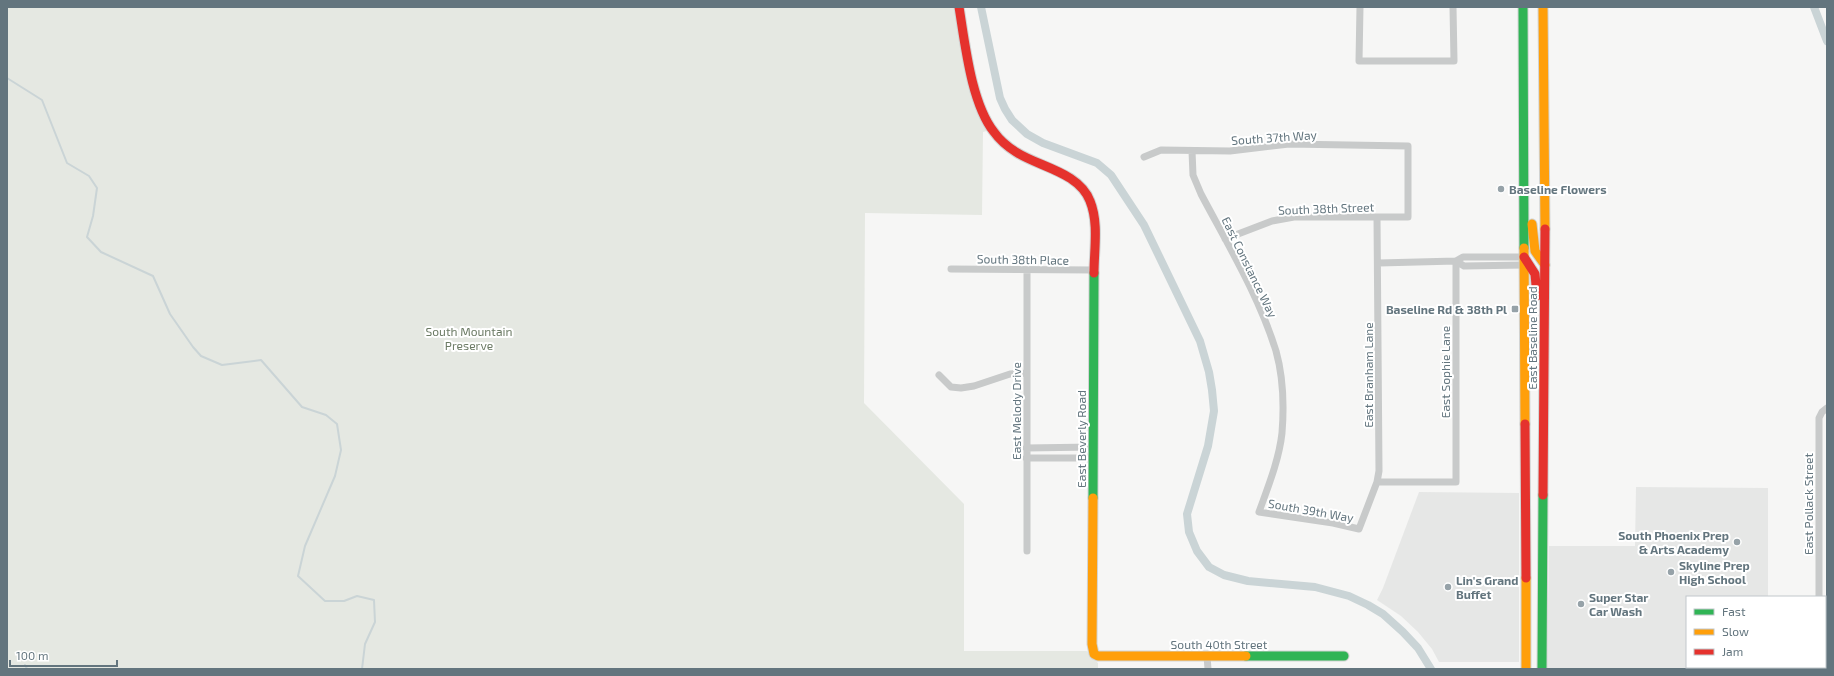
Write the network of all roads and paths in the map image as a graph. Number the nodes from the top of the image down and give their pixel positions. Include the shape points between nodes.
1 (959, 7) edge
2 (1360, 7) edge
3 (1453, 7) edge
4 (1523, 7) edge
5 (1543, 7) edge
6 (1534, 102) junction
7 (1192, 151) junction
8 (1144, 157) dead end
9 (1524, 195) junction
10 (1378, 217) junction
11 (1408, 217) joint
12 (1225, 240) junction
13 (1485, 257) junction
14 (1542, 260) junction
15 (1456, 261) junction
16 (1527, 262) junction
17 (1379, 263) junction
18 (1485, 265) junction
19 (951, 269) dead end
20 (1027, 270) junction
21 (1094, 270) junction
22 (1544, 327) junction
23 (1027, 373) junction
24 (939, 375) dead end
25 (1824, 410) edge
26 (1093, 447) junction
27 (1026, 448) junction
28 (1026, 458) junction
29 (1093, 458) junction
30 (1377, 482) junction
31 (1259, 512) joint
32 (1359, 529) joint
33 (1027, 551) dead end
34 (1819, 596) edge
35 (1526, 636) junction
36 (1541, 637) junction
37 (1094, 654) joint
38 (1207, 656) junction
39 (1344, 656) dead end
40 (1208, 669) edge
41 (1526, 669) edge
42 (1542, 669) edge

1 - 21 main road, East Beverly Road via 978,99 983,115 993,131 1016,152 1078,184 1090,200
2 - 3 street via 1359,61 1454,61
4 - 6 main road, East Baseline Road
5 - 6 main road, East Baseline Road
6 - 9 main road, East Baseline Road
6 - 14 main road, East Baseline Road
7 - 8 street, South 37th Way via 1161,150
7 - 11 street, South 37th Way via 1230,151 1289,144 1408,146
7 - 12 street, East Constance Way via 1193,175
9 - 14 main road via 1532,220 1534,250
9 - 16 main road, East Baseline Road
10 - 11 street, South 38th Street
10 - 12 street, South 38th Street via 1294,217 1272,220
10 - 17 street, East Branham Lane
12 - 31 street, East Constance Way via 1264,318 1276,353 1283,399 1282,434 1276,463
13 - 15 street via 1463,257
13 - 16 street
13 - 18 street
14 - 16 main road
14 - 22 main road, East Baseline Road
15 - 17 street
15 - 18 street via 1464,266
15 - 30 street, East Sophie Lane via 1456,482
16 - 18 street
16 - 22 main road via 1535,274 1537,304
16 - 35 main road, East Baseline Road
17 - 30 street, East Branham Lane
19 - 20 street, South 38th Place
20 - 21 street, South 38th Place
20 - 23 street, East Melody Drive
21 - 26 main road, East Beverly Road
22 - 36 main road, East Baseline Road
23 - 24 street via 1010,374 961,388 951,387
23 - 27 street, East Melody Drive
25 - 34 street, East Pollack Street via 1819,418
26 - 27 street
26 - 29 main road, East Beverly Road
27 - 28 street, East Melody Drive
28 - 29 street
28 - 33 street, East Melody Drive
29 - 37 main road, East Beverly Road
30 - 32 street, East Branham Lane
31 - 32 street, South 39th Way
35 - 36 main road
35 - 41 main road, East Baseline Road
36 - 42 main road, East Baseline Road
37 - 38 main road, South 40th Street
38 - 39 main road, South 40th Street
38 - 40 street

